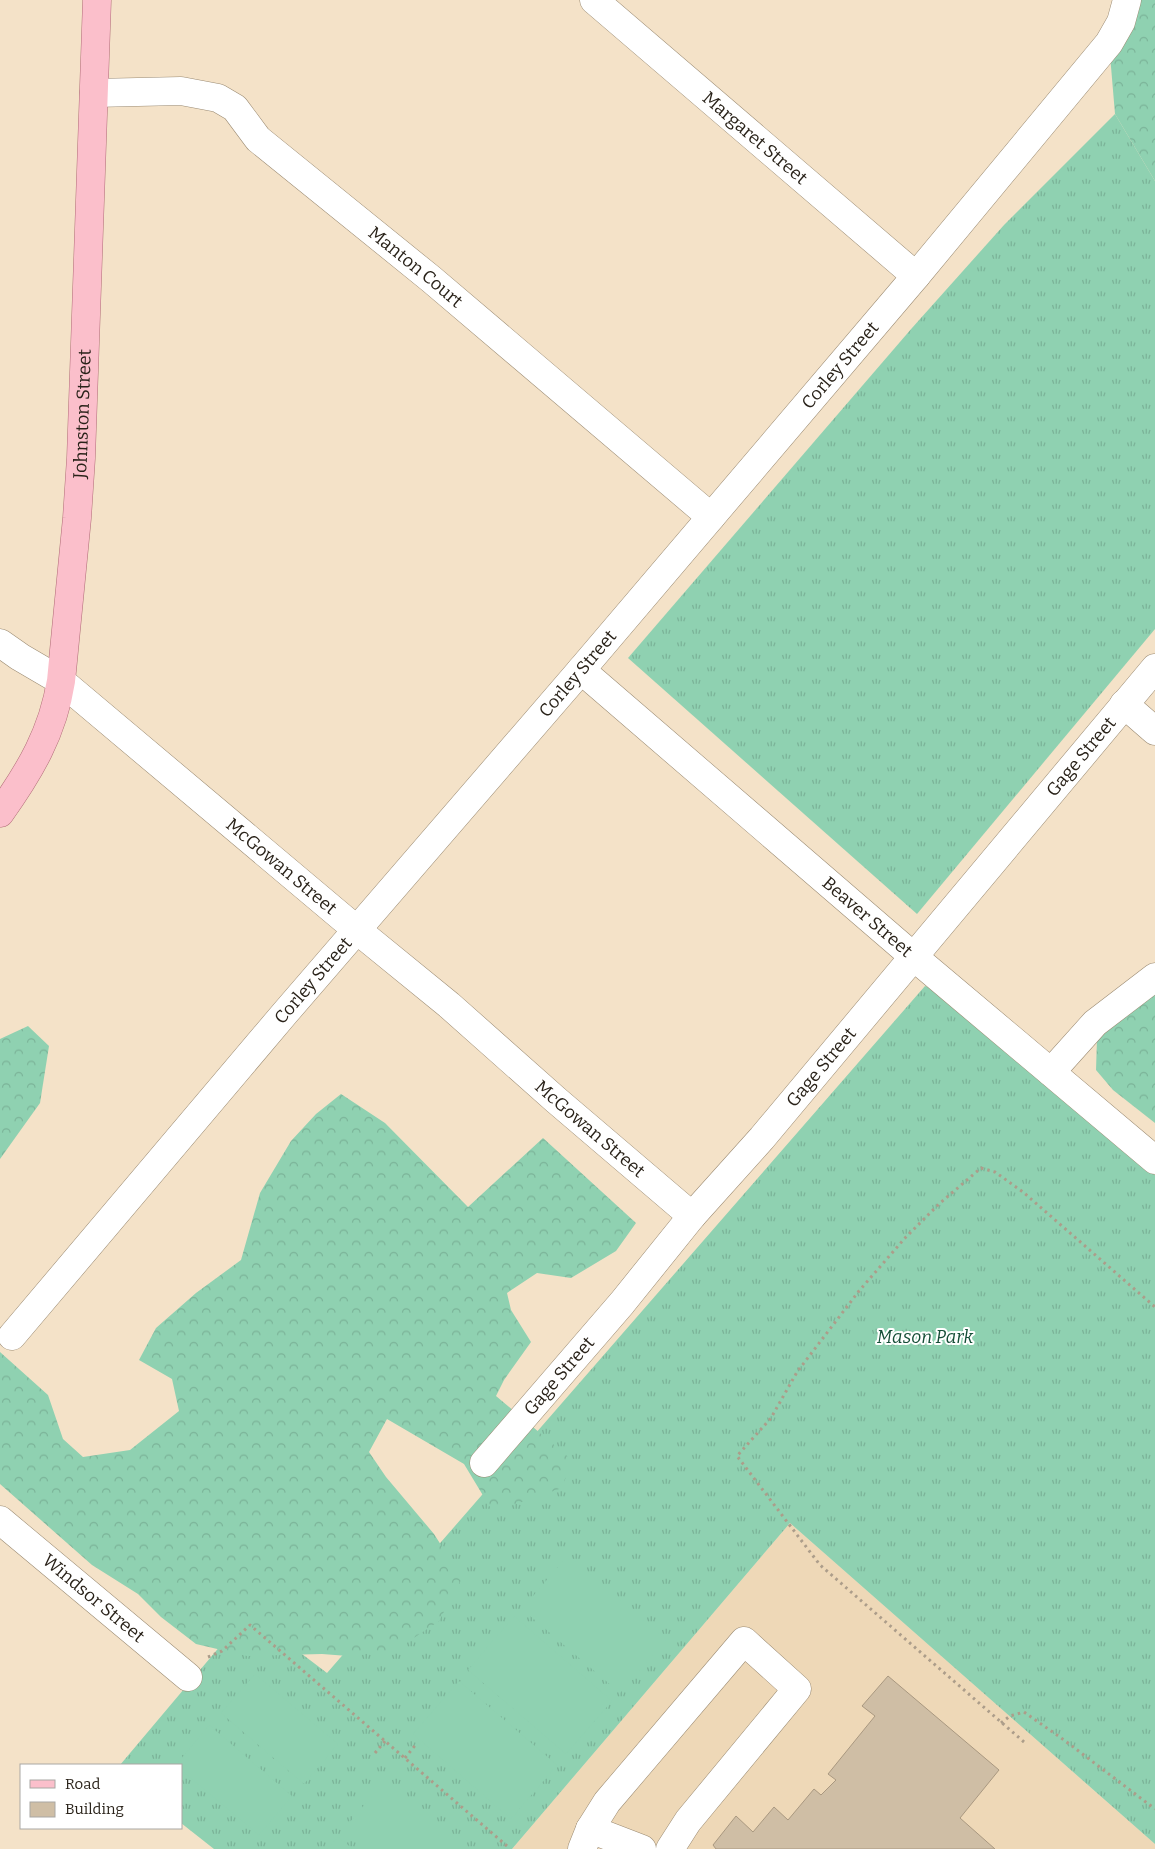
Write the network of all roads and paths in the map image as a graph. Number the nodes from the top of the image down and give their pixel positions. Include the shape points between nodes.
1 (97, 0) edge
2 (594, 0) edge
3 (1127, 0) edge
4 (94, 93) junction
5 (916, 276) junction
6 (711, 517) junction
7 (0, 644) edge
8 (1155, 668) edge
9 (581, 670) junction
10 (62, 681) junction
11 (1124, 704) junction
12 (1155, 731) edge
13 (0, 813) edge
14 (357, 930) junction
15 (914, 957) junction
16 (1155, 977) edge
17 (1051, 1072) junction
18 (1155, 1160) edge
19 (692, 1216) junction
20 (1155, 1307) edge
21 (12, 1336) dead end
22 (484, 1463) dead end
23 (0, 1520) edge
24 (188, 1677) joint
25 (1001, 1723) junction
26 (385, 1741) junction
27 (1024, 1742) dead end
28 (417, 1743) dead end
29 (375, 1753) dead end
30 (405, 1758) junction
31 (1155, 1809) edge
32 (586, 1839) edge
33 (507, 1846) dead end
34 (642, 1849) edge
35 (670, 1849) edge

1 - 4 main road, Johnston Street
2 - 5 street, Margaret Street
3 - 5 street, Corley Street via 1121,22 1109,43
4 - 6 street, Manton Court via 181,91 218,98 235,108 258,139 431,279
4 - 10 main road, Johnston Street via 80,466
5 - 6 street, Corley Street
6 - 9 street, Corley Street
7 - 10 street, McGowan Street
8 - 11 street, Gage Street
9 - 14 street, Corley Street
9 - 15 street, Beaver Street
10 - 13 main road, Johnston Street via 45,740
10 - 14 street, McGowan Street
11 - 12 street
11 - 15 street, Gage Street
14 - 19 street, McGowan Street
14 - 21 street, Corley Street
15 - 17 street, Beaver Street
15 - 19 street, Gage Street
16 - 17 street via 1095,1023
17 - 18 street, Beaver Street
19 - 22 street, Gage Street
20 - 25 path via 1023,1192 995,1172 982,1168 905,1238 859,1291 797,1372 771,1418 737,1456 820,1565
23 - 24 street, Windsor Street
24 - 26 path via 209,1656 222,1651 250,1625
25 - 27 path
25 - 31 path via 1024,1712
26 - 29 path
26 - 30 path
28 - 30 path
30 - 33 path
32 - 34 street
32 - 35 street via 607,1802 744,1641 798,1689 688,1821

